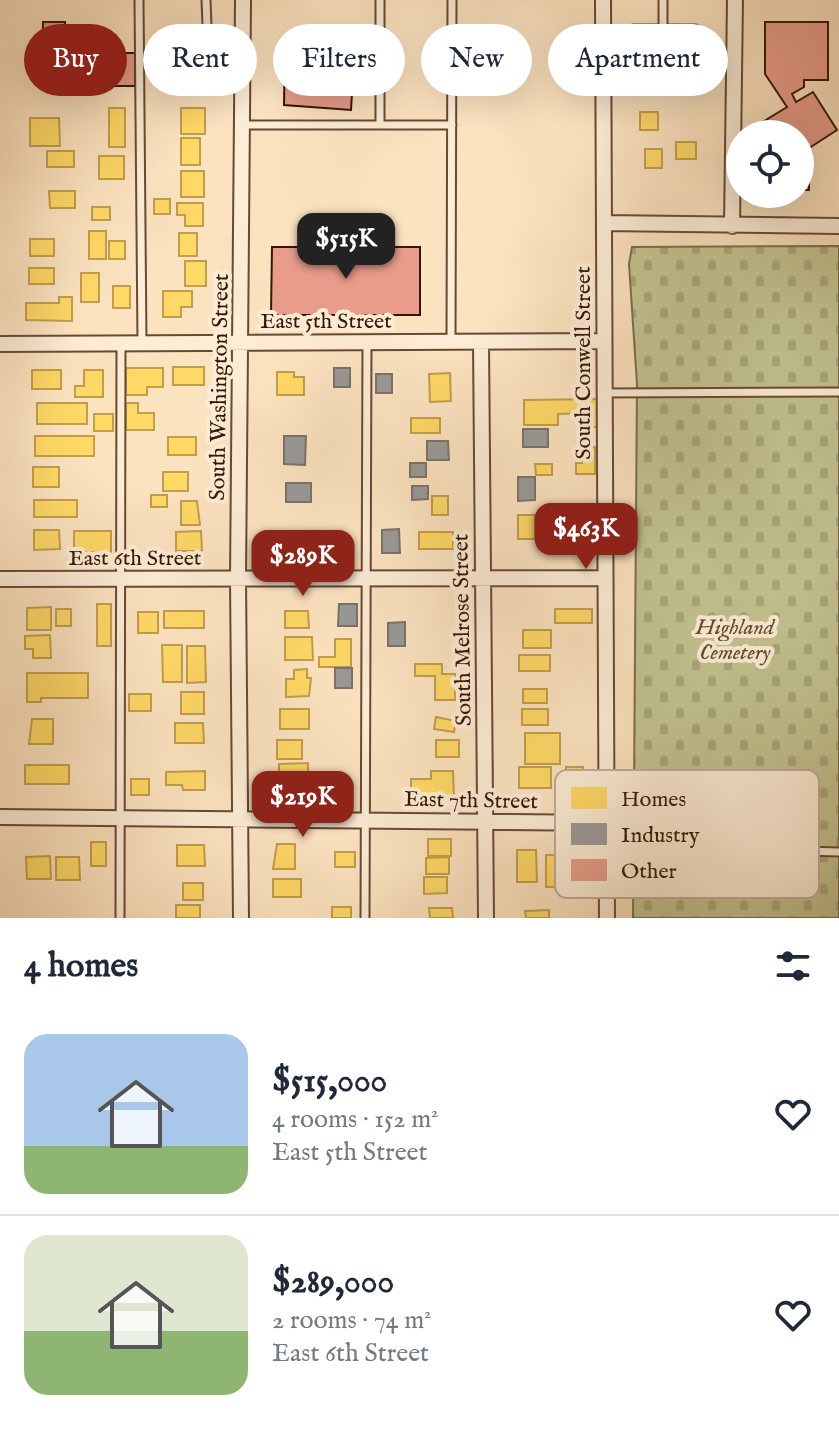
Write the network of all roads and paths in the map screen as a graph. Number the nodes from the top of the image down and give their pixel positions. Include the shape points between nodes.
1 (139, 0) edge
2 (206, 0) edge
3 (243, 0) edge
4 (380, 0) edge
5 (452, 0) edge
6 (603, 0) edge
7 (663, 0) edge
8 (735, 0) edge
9 (207, 24) edge
10 (243, 24) edge
11 (663, 24) edge
12 (243, 96) edge
13 (242, 125) junction
14 (380, 125) junction
15 (452, 125) junction
16 (604, 223) junction
17 (732, 226) junction
18 (839, 226) edge
19 (604, 341) junction
20 (367, 342) junction
21 (451, 342) junction
22 (481, 342) junction
23 (121, 343) junction
24 (142, 343) junction
25 (241, 343) junction
26 (0, 344) edge
27 (839, 392) edge
28 (604, 393) junction
29 (482, 578) junction
30 (605, 578) junction
31 (0, 579) edge
32 (121, 579) junction
33 (238, 579) junction
34 (366, 579) junction
35 (606, 770) edge
36 (0, 817) edge
37 (121, 818) junction
38 (241, 819) junction
39 (365, 820) junction
40 (486, 822) junction
41 (555, 823) edge
42 (819, 851) edge
43 (839, 852) edge
44 (607, 898) edge
45 (120, 918) edge
46 (241, 918) edge
47 (365, 918) edge
48 (486, 918) edge
49 (607, 918) edge

1 - 24 lane
2 - 9 lane
3 - 10 street, South Washington Street
4 - 14 lane
5 - 15 lane
6 - 16 street, South Conwell Street
7 - 11 lane
8 - 17 street
12 - 13 street, South Washington Street
13 - 14 lane
13 - 25 street, South Washington Street
14 - 15 lane
15 - 21 lane
16 - 17 street
16 - 19 street, South Conwell Street
17 - 18 street
19 - 22 street, East 5th Street
19 - 28 street, South Conwell Street
20 - 21 street, East 5th Street
20 - 25 street, East 5th Street
20 - 34 lane
21 - 22 street, East 5th Street
22 - 29 street, South Melrose Street
23 - 24 street, East 5th Street
23 - 26 street, East 5th Street
23 - 32 lane
24 - 25 street, East 5th Street
25 - 33 street, South Washington Street
27 - 28 lane
28 - 30 street, South Conwell Street
29 - 30 street, East 6th Street
29 - 34 street, East 6th Street
29 - 40 street, South Melrose Street
30 - 35 street, South Conwell Street
31 - 32 street, East 6th Street
32 - 33 street, East 6th Street
32 - 37 lane
33 - 34 street, East 6th Street
33 - 38 street, South Washington Street
34 - 39 lane
36 - 37 street, East 7th Street
37 - 38 street, East 7th Street
37 - 45 lane
38 - 39 street, East 7th Street
38 - 46 street, South Washington Street
39 - 40 street, East 7th Street
39 - 47 lane
40 - 41 street, East 7th Street
40 - 48 street, South Melrose Street
42 - 43 lane
44 - 49 street, South Conwell Street

